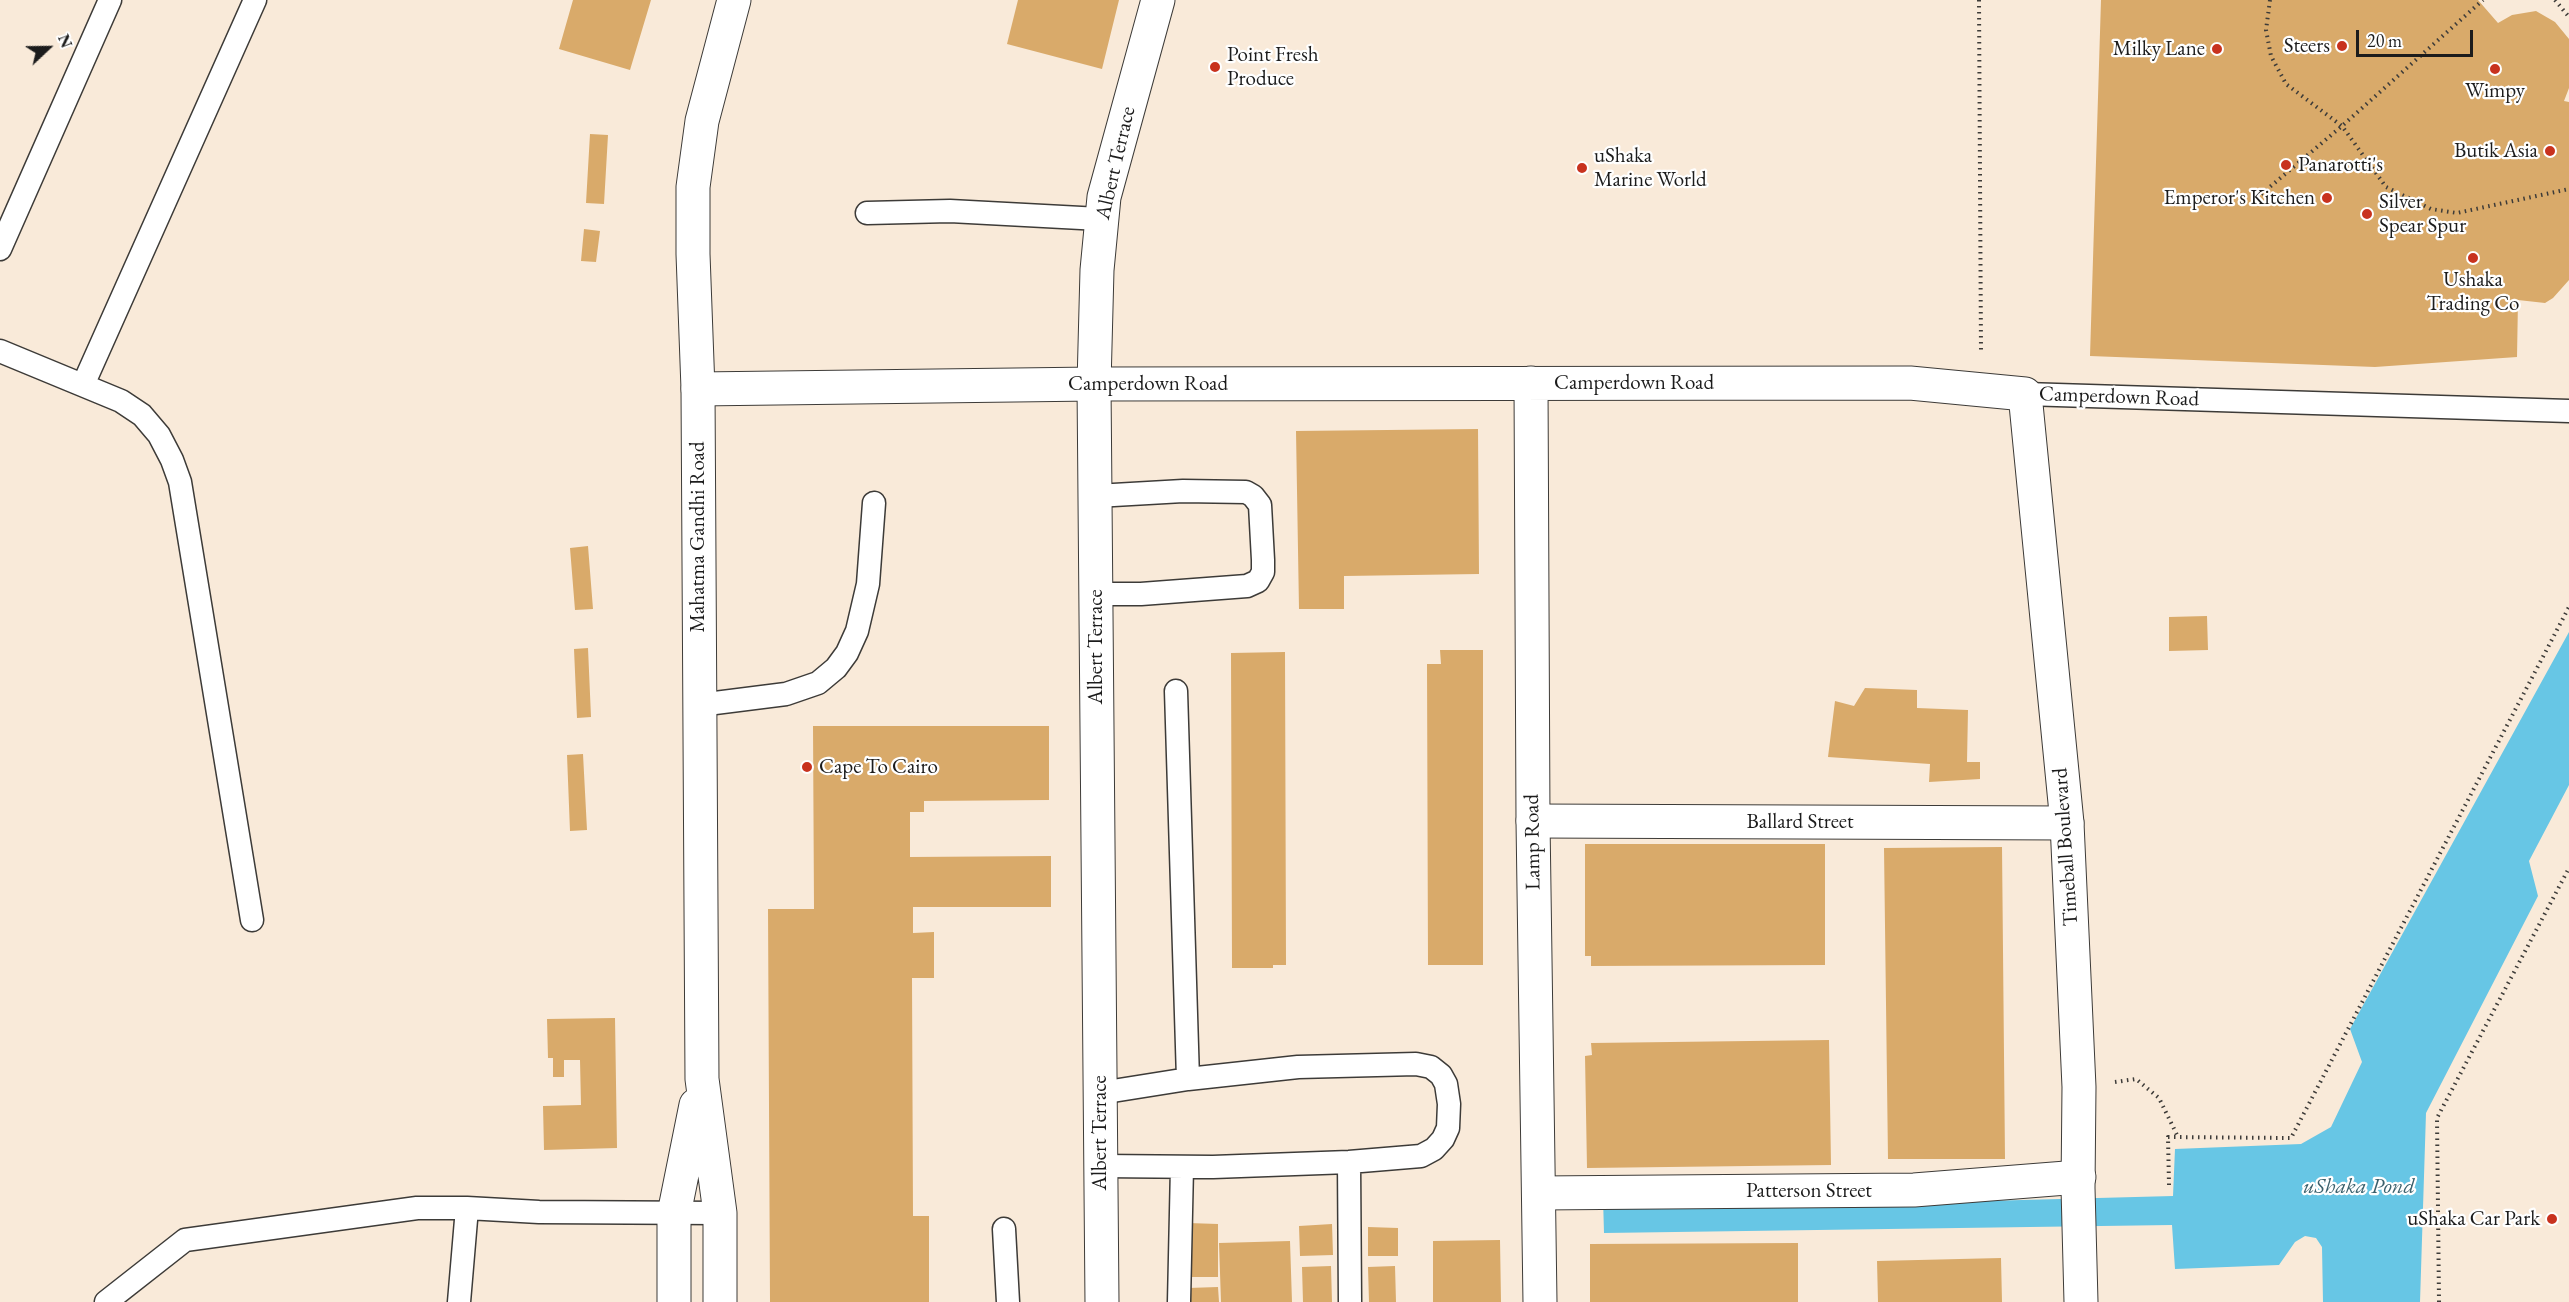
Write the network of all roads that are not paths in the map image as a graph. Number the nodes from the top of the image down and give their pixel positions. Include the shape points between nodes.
1 (110, 0) edge
2 (255, 0) edge
3 (734, 0) edge
4 (1158, 0) edge
5 (867, 213) dead end
6 (1100, 219) junction
7 (0, 249) edge
8 (0, 351) edge
9 (1531, 383) junction
10 (1094, 384) junction
11 (83, 385) junction
12 (698, 389) junction
13 (2025, 394) junction
14 (2569, 411) edge
15 (1096, 496) junction
16 (874, 502) dead end
17 (1096, 594) junction
18 (1176, 691) dead end
19 (699, 705) junction
20 (1533, 821) junction
21 (2067, 823) junction
22 (252, 920) dead end
23 (702, 1079) junction
24 (1188, 1079) junction
25 (1100, 1094) junction
26 (1349, 1162) junction
27 (1101, 1166) junction
28 (1182, 1167) junction
29 (2078, 1182) junction
30 (1539, 1193) junction
31 (467, 1208) junction
32 (720, 1213) junction
33 (674, 1214) junction
34 (1004, 1229) dead end
35 (106, 1302) edge
36 (459, 1302) edge
37 (674, 1302) edge
38 (720, 1302) edge
39 (1008, 1302) edge
40 (1102, 1302) edge
41 (1179, 1302) edge
42 (1350, 1302) edge
43 (1540, 1302) edge
44 (2081, 1302) edge

1 - 7 lane
2 - 11 lane
3 - 12 street, Mahatma Gandhi Road via 702,121 693,187
4 - 6 street, Albert Terrace
5 - 6 lane via 950,211
6 - 10 street, Albert Terrace
8 - 11 lane
9 - 10 street, Camperdown Road
9 - 13 street, Camperdown Road via 1910,383
9 - 20 street, Lamp Road
10 - 12 street, Camperdown Road
10 - 15 street, Albert Terrace
11 - 22 lane via 142,415 159,435 180,482
12 - 19 street, Mahatma Gandhi Road
13 - 14 lane, Camperdown Road
13 - 21 street, Timeball Boulevard
15 - 17 street, Albert Terrace
15 - 17 lane via 1246,492 1260,505 1263,560 1258,581 1247,586
16 - 19 lane via 868,584 857,631 836,668 818,682 786,694
17 - 25 street, Albert Terrace
18 - 24 lane
19 - 23 street, Mahatma Gandhi Road
20 - 21 street, Ballard Street
20 - 30 street, Lamp Road
21 - 29 street, Timeball Boulevard via 2079,1087
23 - 32 street, Mahatma Gandhi Road
23 - 33 street, Mahatma Gandhi Road
24 - 25 lane
24 - 26 lane via 1298,1067 1416,1064 1431,1067 1440,1075 1446,1084 1448,1128 1434,1149 1421,1156
25 - 27 street, Albert Terrace
26 - 28 lane
26 - 42 lane
27 - 28 lane
27 - 40 street, Albert Terrace
28 - 41 lane
29 - 30 street, Patterson Street via 1868,1191
29 - 44 street, Timeball Boulevard
30 - 43 street, Lamp Road
31 - 33 lane
31 - 35 lane via 417,1208 185,1240
31 - 36 lane
32 - 33 lane
32 - 38 street, Mahatma Gandhi Road
33 - 37 street, Mahatma Gandhi Road
34 - 39 lane

